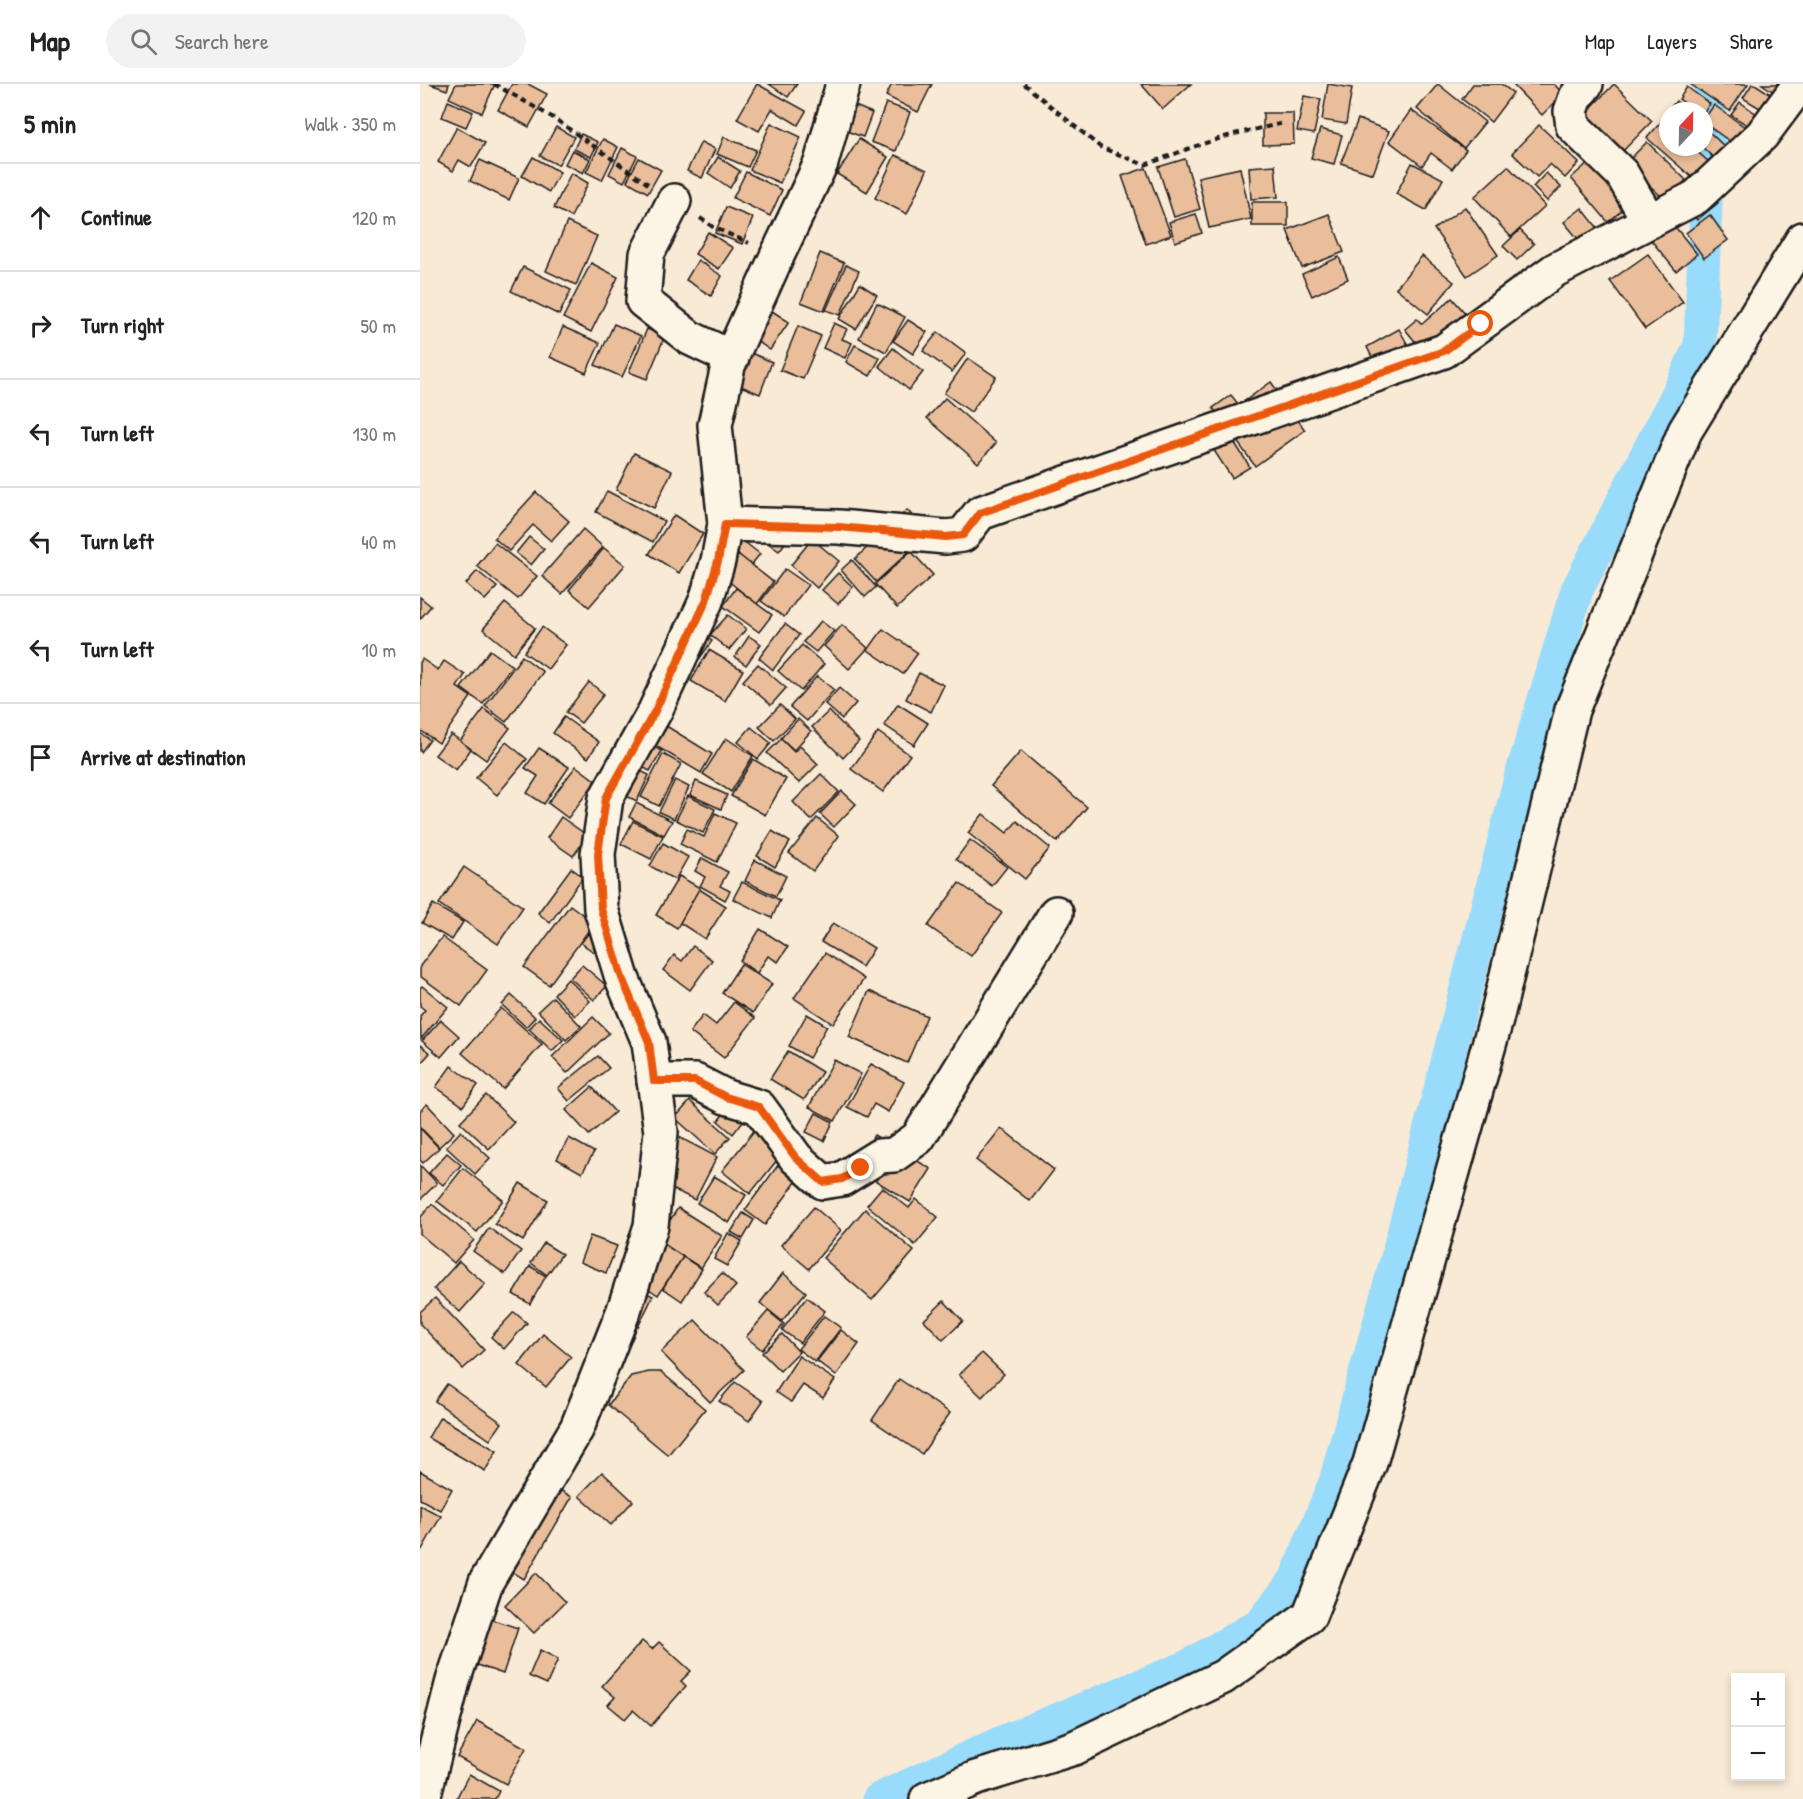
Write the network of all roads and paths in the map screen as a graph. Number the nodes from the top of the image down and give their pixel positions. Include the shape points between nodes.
1 (494, 84) edge
2 (843, 84) edge
3 (1024, 84) edge
4 (1586, 84) edge
5 (1800, 84) edge
6 (1284, 123) dead end
7 (674, 201) junction
8 (1649, 221) junction
9 (1803, 239) edge
10 (777, 256) junction
11 (732, 358) junction
12 (725, 524) junction
13 (1056, 913) dead end
14 (654, 1081) junction
15 (423, 1799) edge
16 (927, 1799) edge

1 - 7 path via 552,117
2 - 10 street via 821,163
3 - 6 path via 1100,147 1145,165 1234,134
4 - 8 street via 1571,111 1573,126 1622,174
5 - 8 street via 1762,135 1696,197
7 - 10 path via 713,227
7 - 11 street via 646,254 643,301 690,338
8 - 12 street via 1556,270 1444,351 980,513 963,535
9 - 16 street via 1685,431 1572,710 1496,1020 1370,1463 1309,1616 1223,1677 1074,1748 975,1778
10 - 11 street
11 - 12 street via 715,424
12 - 14 street via 706,601 655,711 606,798 598,854 601,909 622,978 649,1042
13 - 14 street via 918,1138 894,1155 879,1156 842,1179 823,1182 796,1158 759,1107 726,1097 695,1081
14 - 15 street via 661,1132 651,1226 577,1428 486,1582 453,1681

